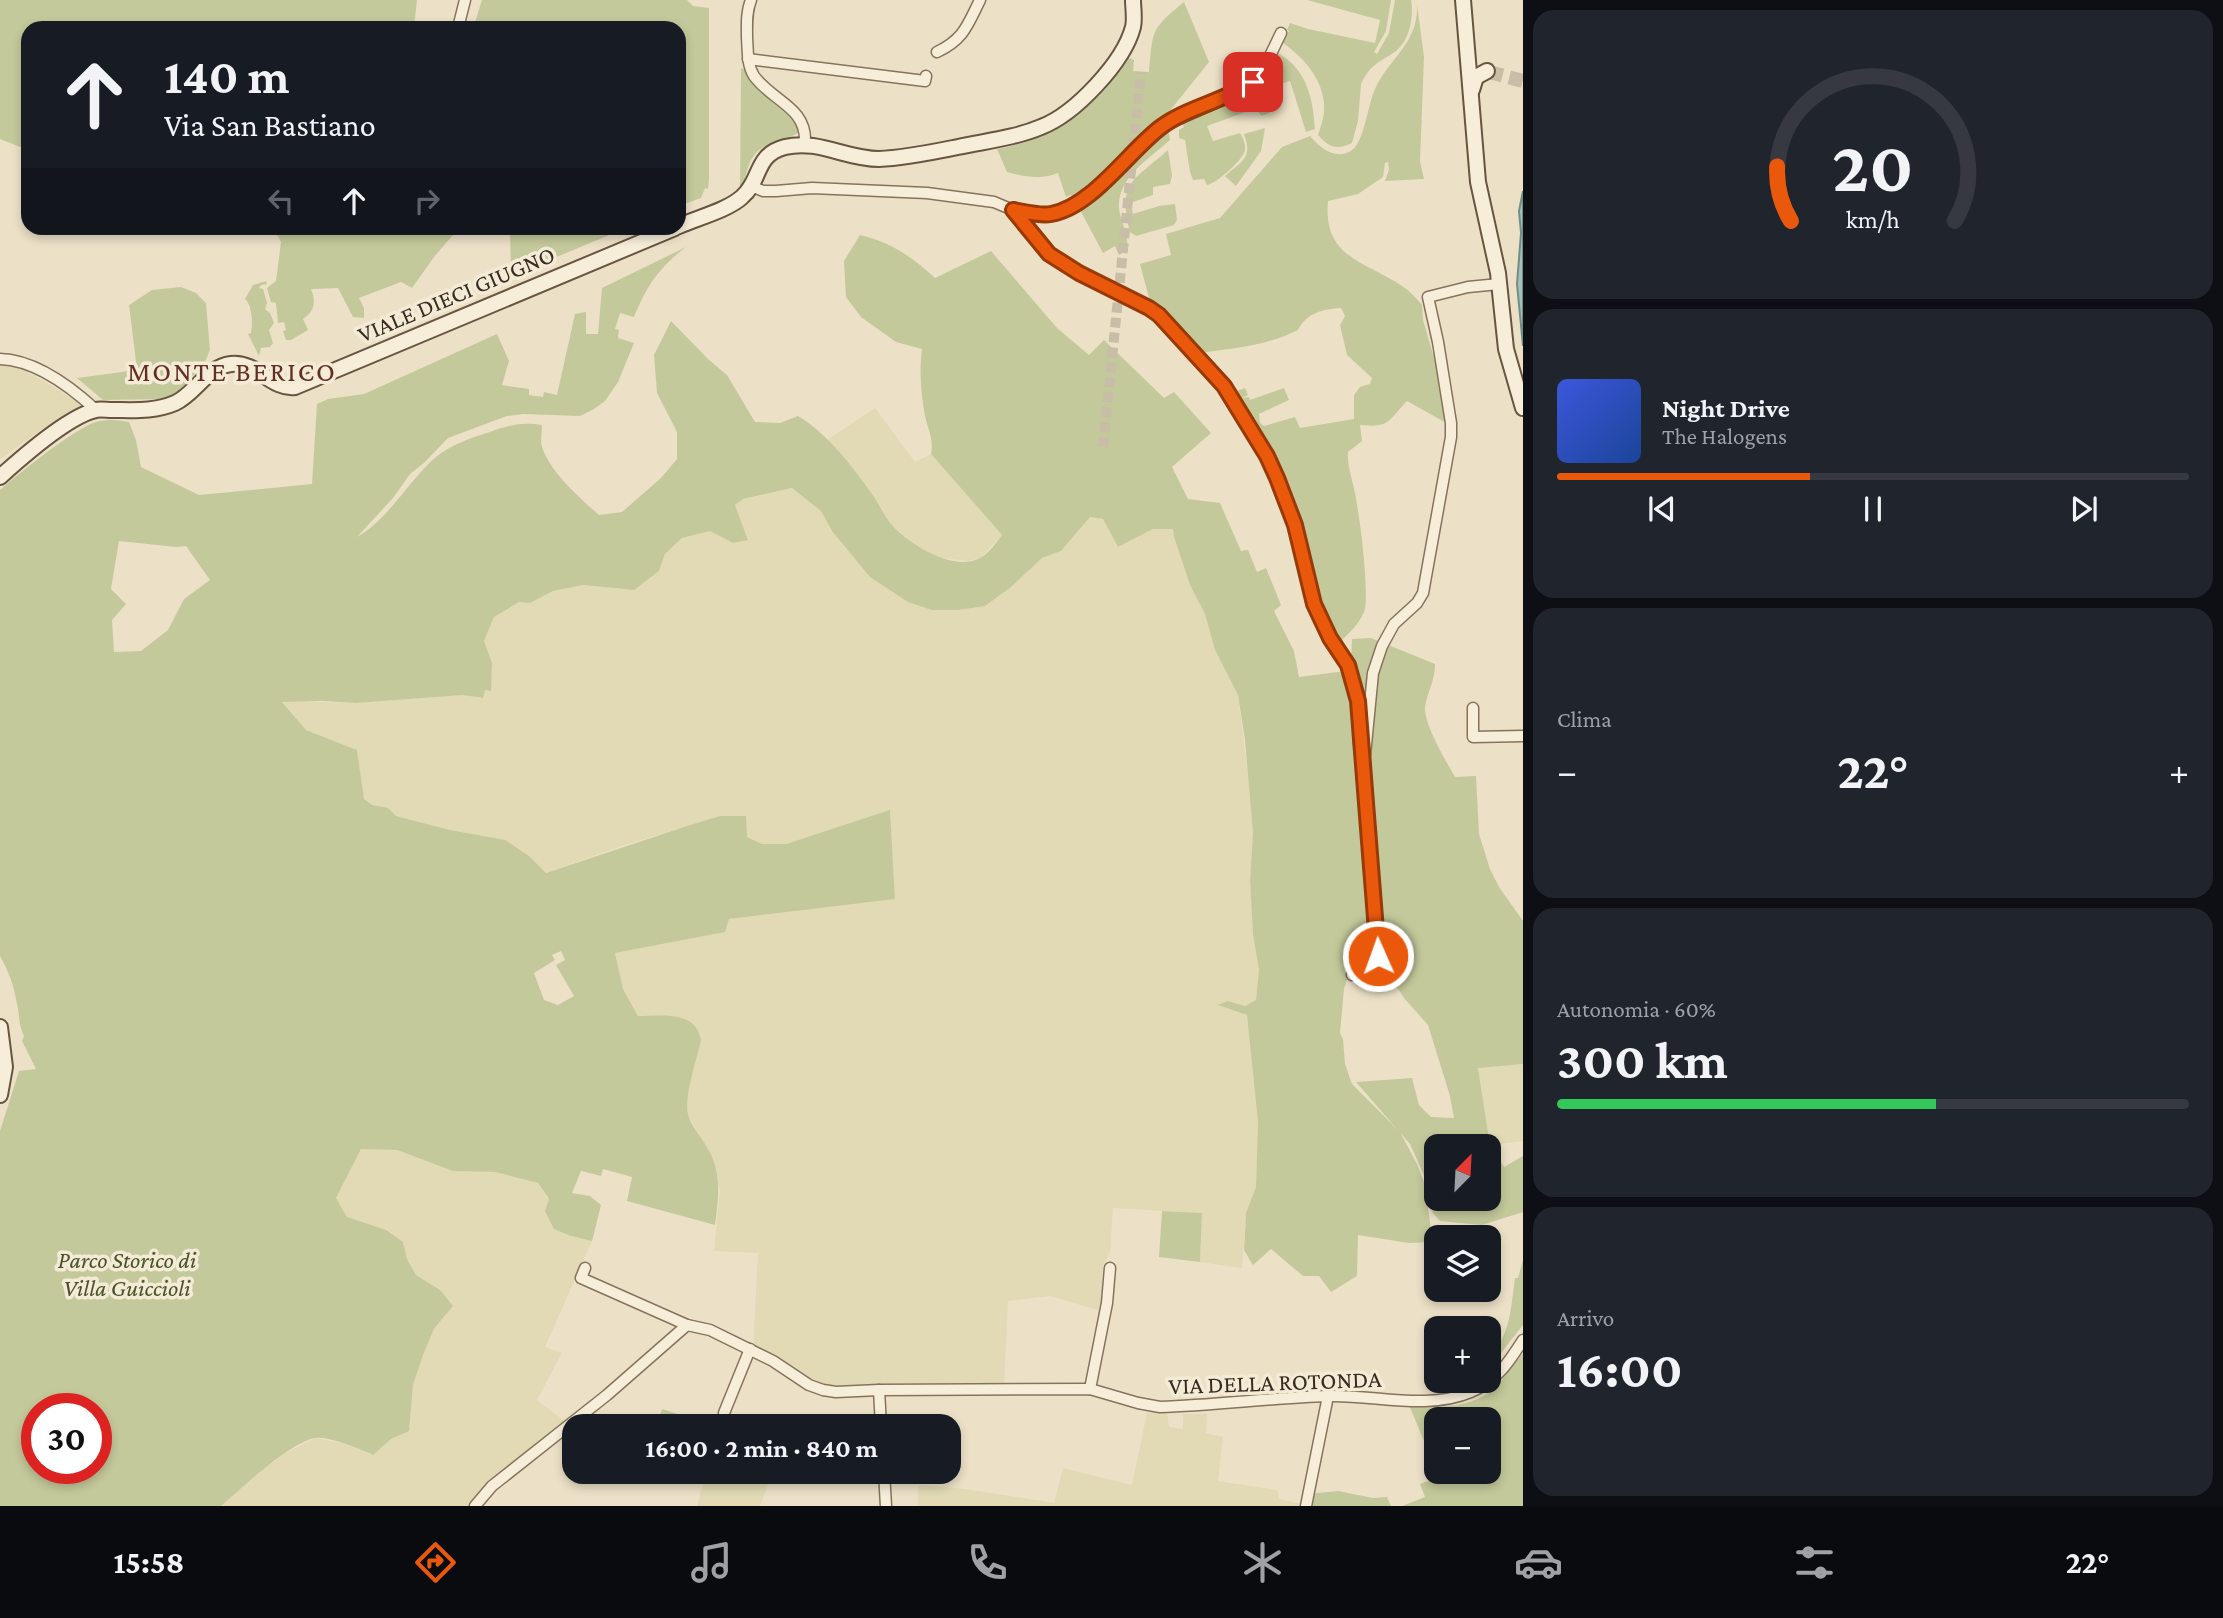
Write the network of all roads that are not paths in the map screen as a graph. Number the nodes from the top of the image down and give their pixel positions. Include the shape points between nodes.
1 (465, 0) edge
2 (751, 0) edge
3 (980, 0) edge
4 (1133, 0) edge
5 (1463, 0) edge
6 (460, 21) edge
7 (1281, 33) dead end
8 (937, 52) dead end
9 (1469, 55) junction
10 (748, 59) junction
11 (926, 76) dead end
12 (1471, 94) junction
13 (805, 143) junction
14 (751, 186) junction
15 (1013, 210) junction
16 (686, 223) edge
17 (658, 235) edge
18 (1499, 284) junction
19 (0, 359) edge
20 (1523, 408) edge
21 (96, 410) junction
22 (0, 477) edge
23 (1474, 708) dead end
24 (1523, 736) edge
25 (1362, 766) junction
26 (1352, 975) dead end
27 (0, 1027) edge
28 (0, 1095) edge
29 (585, 1268) dead end
30 (1110, 1268) dead end
31 (687, 1325) junction
32 (1523, 1340) edge
33 (750, 1349) junction
34 (1090, 1389) junction
35 (879, 1390) junction
36 (1328, 1396) junction
37 (724, 1413) dead end
38 (880, 1414) edge
39 (885, 1484) edge
40 (475, 1506) edge
41 (886, 1506) edge
42 (1306, 1506) edge

1 - 6 street
2 - 10 street
3 - 8 street via 959,38
4 - 13 main road via 1133,27 1118,59 1094,88 1045,126 1025,134 882,159
5 - 9 main road
7 - 15 street via 1253,82 1161,127 1076,204 1051,214
9 - 12 main road
9 - 12 main road via 1488,72 1476,77
10 - 11 street via 925,81
10 - 13 street via 753,75 801,118
12 - 18 main road via 1478,182
13 - 14 main road via 769,154
14 - 15 street via 763,191 812,188 927,193 994,202
14 - 16 main road, VIALE DIECI GIUGNO via 738,201
15 - 25 street via 1049,254 1159,315 1237,405 1277,478 1295,525 1314,604 1348,665 1358,701
17 - 21 main road, VIALE DIECI GIUGNO via 295,387 276,383 257,369 231,364 209,375 178,402 156,410
18 - 20 main road via 1506,349
18 - 25 street via 1428,297 1451,424 1449,452 1423,593 1394,624 1373,673
19 - 21 street via 37,368
21 - 22 main road, VIALE DIECI GIUGNO via 29,451
23 - 24 street via 1473,737
25 - 26 street via 1378,956 1358,958
27 - 28 main road via 5,1067
29 - 31 street, VIA DELLA ROTONDA via 581,1278
30 - 34 street
31 - 33 street, VIA DELLA ROTONDA via 710,1330
31 - 40 street via 500,1480
32 - 36 street, VIA DELLA ROTONDA via 1499,1374 1469,1394 1416,1400
33 - 35 street, VIA DELLA ROTONDA via 823,1390
33 - 37 street
34 - 35 street, VIA DELLA ROTONDA
34 - 36 street, VIA DELLA ROTONDA via 1160,1407
35 - 38 street
36 - 42 street
39 - 41 street

